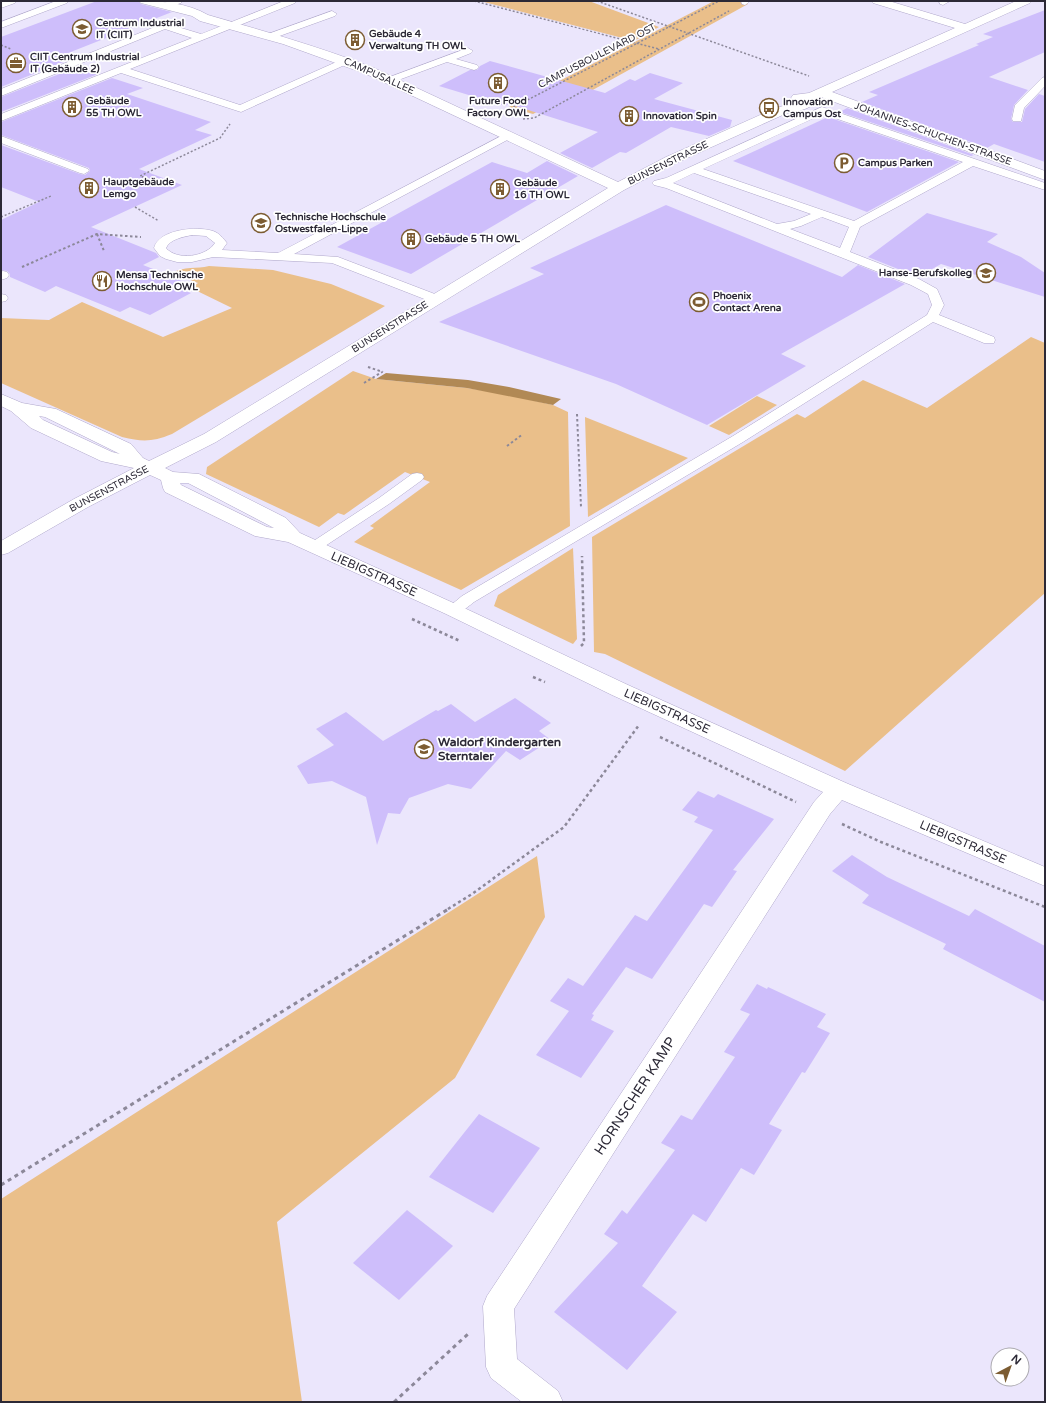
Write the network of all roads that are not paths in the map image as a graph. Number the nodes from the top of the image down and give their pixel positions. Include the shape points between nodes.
1 (12, 1) edge
2 (64, 1) edge
3 (145, 1) edge
4 (178, 1) edge
5 (292, 1) edge
6 (877, 1) edge
7 (1026, 1) edge
8 (1, 5) edge
9 (165, 5) junction
10 (332, 14) dead end
11 (1, 24) edge
12 (232, 26) junction
13 (967, 28) junction
14 (271, 36) junction
15 (203, 38) junction
16 (468, 51) dead end
17 (446, 59) junction
18 (346, 61) junction
19 (474, 67) dead end
20 (122, 70) junction
21 (390, 80) junction
22 (1045, 80) edge
23 (1, 92) edge
24 (816, 94) junction
25 (8, 106) dead end
26 (20, 110) junction
27 (1, 118) edge
28 (1017, 119) dead end
29 (507, 136) junction
30 (1, 140) edge
31 (962, 144) junction
32 (941, 156) junction
33 (972, 162) junction
34 (693, 169) junction
35 (84, 171) dead end
36 (1045, 176) edge
37 (619, 187) junction
38 (1045, 187) edge
39 (820, 214) junction
40 (855, 225) junction
41 (776, 227) junction
42 (212, 253) junction
43 (843, 254) junction
44 (282, 256) junction
45 (436, 299) junction
46 (932, 317) junction
47 (989, 340) dead end
48 (8, 405) edge
49 (143, 465) junction
50 (417, 477) dead end
51 (314, 547) junction
52 (1, 549) edge
53 (454, 610) junction
54 (838, 789) junction
55 (1045, 877) edge
56 (547, 1402) edge

1 - 8 lane
2 - 11 lane
3 - 9 street, CAMPUSALLEE
4 - 9 lane
5 - 12 lane
6 - 13 street
7 - 13 street, BUNSENSTRASSE
9 - 12 street, CAMPUSALLEE
10 - 14 lane
12 - 14 street, CAMPUSALLEE
12 - 15 lane
13 - 24 street, BUNSENSTRASSE
14 - 18 street, CAMPUSALLEE
15 - 20 lane
15 - 23 lane via 165,26
16 - 17 lane
17 - 19 lane
17 - 21 lane
18 - 20 lane via 241,109
18 - 21 street, CAMPUSALLEE
20 - 26 lane
21 - 29 street, CAMPUSALLEE
22 - 28 lane via 1019,107
24 - 31 street, JOHANNES-SCHUCHEN-STRASSE via 832,97
24 - 37 street, BUNSENSTRASSE via 810,101 781,111 671,160
25 - 26 lane
26 - 27 lane
29 - 37 street, CAMPUSALLEE
29 - 44 lane
30 - 35 lane
31 - 32 lane
31 - 36 street, JOHANNES-SCHUCHEN-STRASSE
32 - 33 lane, JOHANNES-SCHUCHEN-STRASSE
32 - 34 lane, JOHANNES-SCHUCHEN-STRASSE via 822,110
33 - 38 lane, JOHANNES-SCHUCHEN-STRASSE
33 - 40 lane
34 - 39 lane
34 - 41 lane via 658,183
37 - 45 street, BUNSENSTRASSE
39 - 40 lane
39 - 41 lane via 797,224
40 - 43 lane
41 - 43 lane
42 - 42 lane via 218,248 218,238 191,232 180,233 166,239 160,248 162,252 175,258 194,258
42 - 44 lane
43 - 46 lane via 915,282 933,292 938,305
44 - 45 lane via 334,260
45 - 49 street, BUNSENSTRASSE via 210,438 185,452
46 - 47 lane
46 - 53 lane via 738,439 468,599
48 - 49 street, LIEBIGSTRASSE via 37,424 107,458
49 - 51 street, LIEBIGSTRASSE via 170,477 172,488 187,497 262,532 293,537
49 - 52 street, BUNSENSTRASSE
50 - 51 lane
51 - 53 street, LIEBIGSTRASSE
53 - 54 street, LIEBIGSTRASSE via 577,670
54 - 55 street, LIEBIGSTRASSE
54 - 56 street, HORNSCHER KAMP via 822,808 498,1306 502,1367

